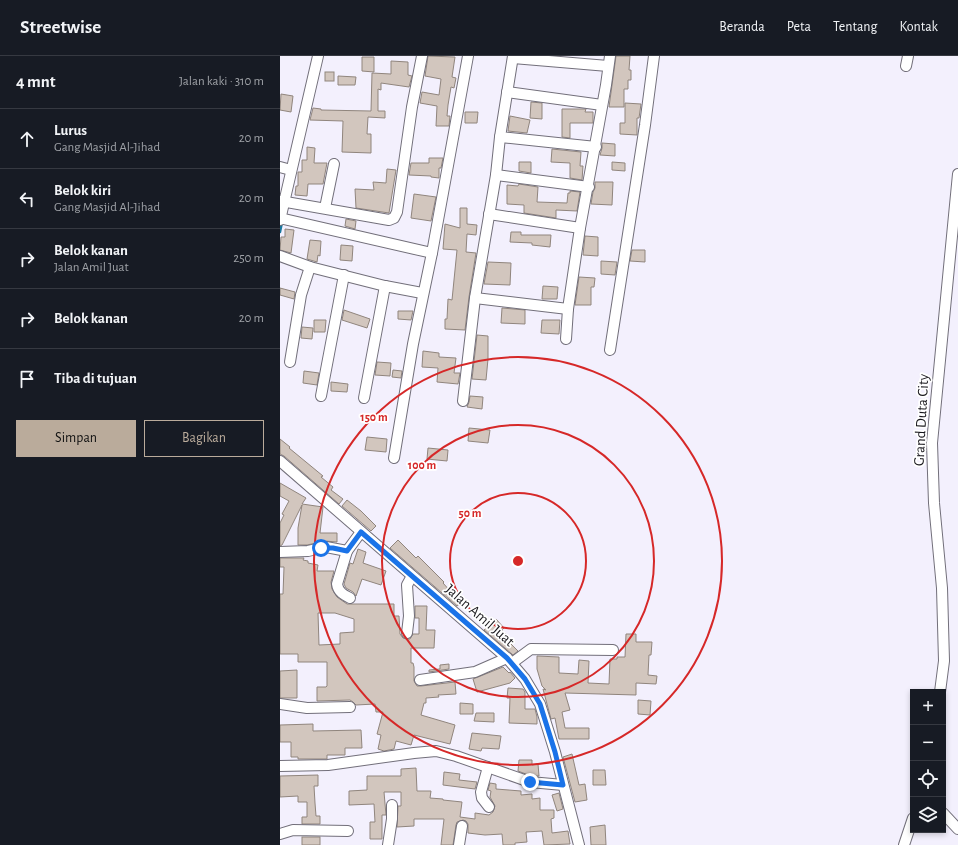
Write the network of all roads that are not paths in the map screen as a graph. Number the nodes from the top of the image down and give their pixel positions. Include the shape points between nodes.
1 (318, 56) edge
2 (422, 56) edge
3 (468, 56) edge
4 (610, 56) edge
5 (654, 56) edge
6 (513, 57) edge
7 (608, 66) junction
8 (507, 92) junction
9 (602, 105) junction
10 (500, 137) junction
11 (596, 147) junction
12 (334, 164) dead end
13 (280, 167) edge
14 (291, 170) junction
15 (958, 174) edge
16 (496, 176) junction
17 (589, 187) junction
18 (285, 201) edge
19 (325, 208) junction
20 (489, 214) junction
21 (282, 219) edge
22 (580, 228) junction
23 (432, 254) junction
24 (280, 256) edge
25 (310, 267) junction
26 (344, 275) junction
27 (385, 286) junction
28 (422, 293) junction
29 (475, 298) junction
30 (568, 309) junction
31 (566, 338) dead end
32 (610, 350) dead end
33 (290, 362) dead end
34 (321, 396) dead end
35 (364, 398) dead end
36 (463, 400) dead end
37 (394, 458) dead end
38 (280, 460) edge
39 (361, 532) junction
40 (347, 551) junction
41 (280, 552) edge
42 (412, 576) junction
43 (350, 598) dead end
44 (407, 633) dead end
45 (613, 650) dead end
46 (509, 661) junction
47 (420, 680) dead end
48 (940, 689) edge
49 (280, 704) edge
50 (350, 706) dead end
51 (280, 766) edge
52 (488, 768) junction
53 (563, 785) junction
54 (392, 805) dead end
55 (489, 807) dead end
56 (946, 816) edge
57 (462, 826) dead end
58 (910, 827) edge
59 (958, 828) edge
60 (348, 831) dead end
61 (280, 834) edge
62 (388, 845) edge
63 (459, 845) edge
64 (579, 845) edge
65 (904, 845) edge

1 - 14 street
2 - 19 street via 396,217 389,220
3 - 23 street
4 - 7 street
5 - 32 street
6 - 7 street
6 - 8 street
7 - 9 street
8 - 9 street
8 - 10 street
9 - 11 street
10 - 11 street
10 - 16 street
11 - 17 street
12 - 19 street
13 - 14 street
14 - 18 street
15 - 48 street, Grand Duta City via 932,443 934,503 942,588 944,661
16 - 17 street
16 - 20 street
17 - 22 street
18 - 19 street
18 - 21 street
20 - 22 street
20 - 29 street
21 - 23 street
22 - 30 street
23 - 28 street
24 - 25 street
25 - 26 street
25 - 33 street via 301,295
26 - 27 street
26 - 34 street
27 - 28 street
27 - 35 street
28 - 37 street
29 - 30 street
29 - 36 street
30 - 31 street
38 - 39 street, Jalan Amil Juat
39 - 40 street
39 - 42 street, Jalan Amil Juat
40 - 41 street via 326,548
40 - 43 street via 337,584 342,594
42 - 44 street via 407,585
42 - 46 street, Jalan Amil Juat
45 - 46 street via 531,649
46 - 47 street via 475,672
46 - 53 street, Jalan Amil Juat via 525,679 540,704
49 - 50 street via 307,708
51 - 52 street via 328,765 436,751
52 - 53 street via 530,782
52 - 55 street via 481,792
53 - 64 street, Jalan Amil Juat
54 - 62 street
56 - 59 street
57 - 63 street
58 - 65 street
60 - 61 street via 293,830

